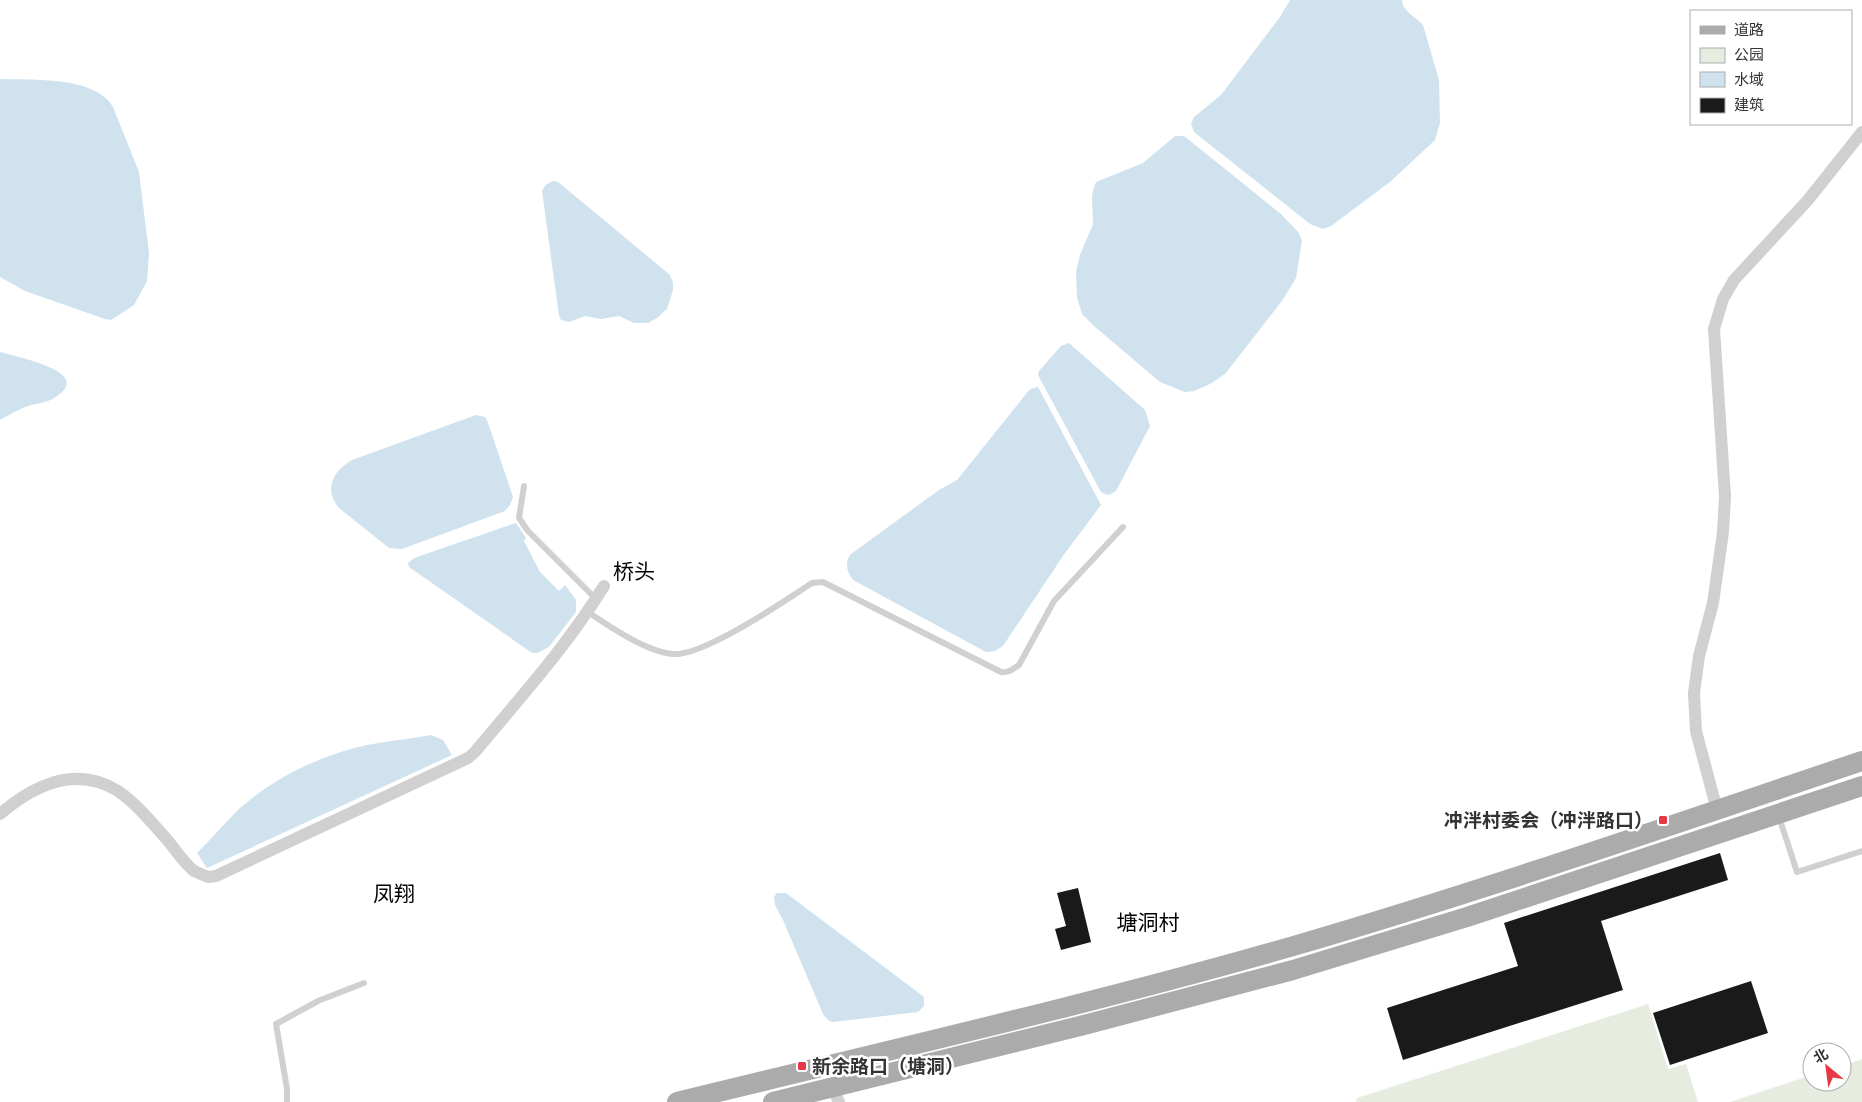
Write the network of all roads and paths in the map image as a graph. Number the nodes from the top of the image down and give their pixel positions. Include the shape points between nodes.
1 (1862, 132) edge
2 (524, 486) dead end
3 (1123, 526) dead end
4 (604, 586) dead end
5 (596, 599) junction
6 (588, 612) junction
7 (1862, 762) edge
8 (1862, 786) edge
9 (1717, 810) junction
10 (0, 814) edge
11 (1778, 814) junction
12 (1862, 851) edge
13 (364, 983) dead end
14 (836, 1095) edge
15 (287, 1102) edge
16 (677, 1102) edge
17 (773, 1102) edge

1 - 9 street via 1808,200 1734,280 1716,318 1724,532 1694,693 1696,731
2 - 5 lane via 519,518
3 - 6 lane via 1054,601 1019,665 1005,672 823,582 812,583 715,641 686,653 675,654 648,647
4 - 5 street
5 - 6 street
6 - 10 street via 468,758 216,876 208,877 194,871 131,802 106,785 70,778 47,784
7 - 9 main road
8 - 11 main road
9 - 16 main road via 1460,895 1277,950 1088,1001
11 - 12 lane via 1796,872
11 - 14 main road via 1467,917 1302,967
13 - 15 lane via 318,1001 276,1024
14 - 17 main road

